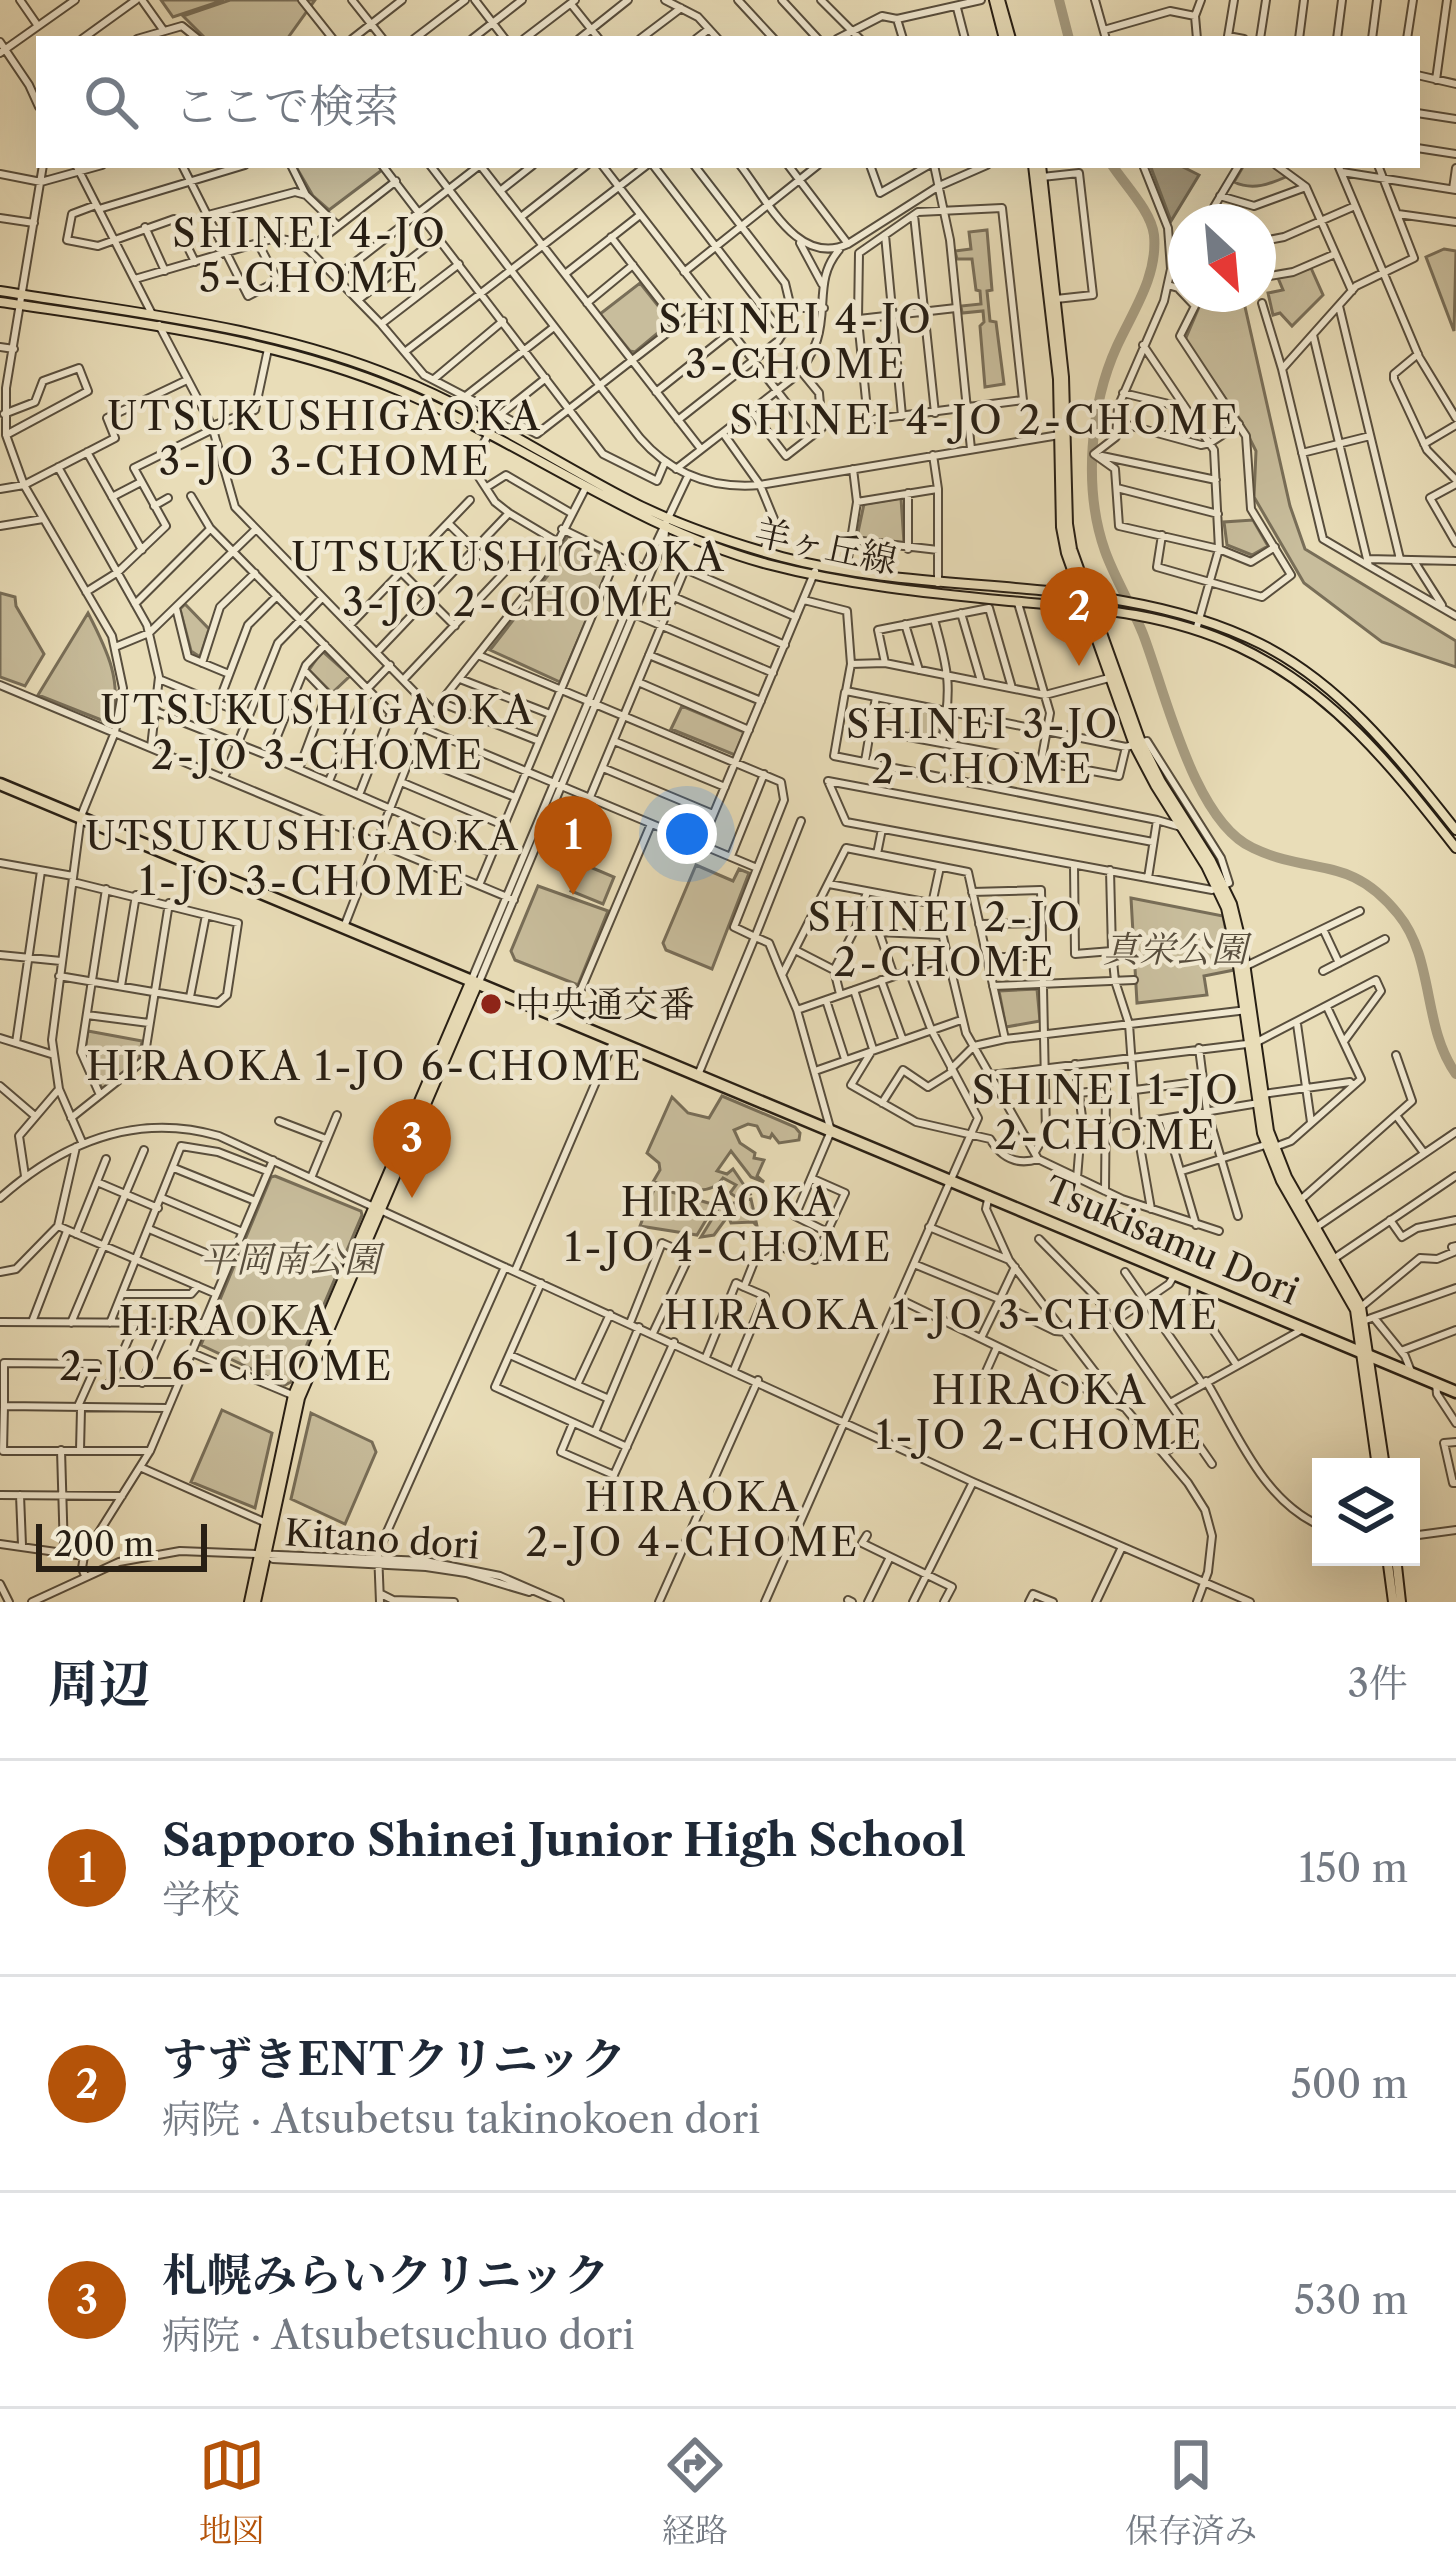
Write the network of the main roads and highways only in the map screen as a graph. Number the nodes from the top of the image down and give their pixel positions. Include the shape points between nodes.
1 (997, 0) edge
2 (1007, 36) edge
3 (1037, 168) edge
4 (1038, 168) edge
5 (0, 291) edge
6 (21, 300) junction
7 (0, 302) edge
8 (492, 429) junction
9 (1062, 435) junction
10 (667, 523) junction
11 (815, 570) junction
12 (1083, 596) junction
13 (1088, 608) junction
14 (1134, 745) junction
15 (0, 784) edge
16 (1456, 830) edge
17 (1456, 848) edge
18 (1222, 888) junction
19 (475, 980) junction
20 (1332, 1260) junction
21 (1366, 1320) junction
22 (1367, 1355) junction
23 (1456, 1392) edge
24 (296, 1397) junction
25 (1380, 1458) edge
26 (262, 1554) junction
27 (1392, 1566) edge
28 (252, 1602) edge
29 (1397, 1602) edge

1 - 2 main road
3 - 9 main road
4 - 9 main road via 1057,299
5 - 6 main road, 羊ヶ丘線
6 - 7 main road, 羊ヶ丘線
6 - 8 main road, 羊ヶ丘線 via 268,349
6 - 8 main road, 羊ヶ丘線 via 252,333 344,358 438,395
8 - 10 main road, 羊ヶ丘線
8 - 10 main road, 羊ヶ丘線 via 585,488
9 - 12 main road via 1061,527
10 - 11 main road, 羊ヶ丘線
10 - 11 main road, 羊ヶ丘線 via 734,554
11 - 12 main road, 羊ヶ丘線
11 - 13 main road, 羊ヶ丘線 via 900,591
12 - 13 main road
12 - 16 main road, 羊ヶ丘線 via 1199,618 1263,645 1336,694
13 - 14 main road
13 - 14 main road
13 - 17 main road, 羊ヶ丘線 via 1196,630 1281,670 1345,717
14 - 18 main road
14 - 18 main road
15 - 19 highway, Tsukisamu Dori
18 - 20 main road via 1240,932 1268,1148
19 - 22 highway, Tsukisamu Dori
19 - 24 main road
20 - 21 main road
20 - 21 main road
21 - 22 main road
22 - 23 highway, Tsukisamu Dori
22 - 25 main road
24 - 26 main road
24 - 26 main road
26 - 28 main road
27 - 29 main road

